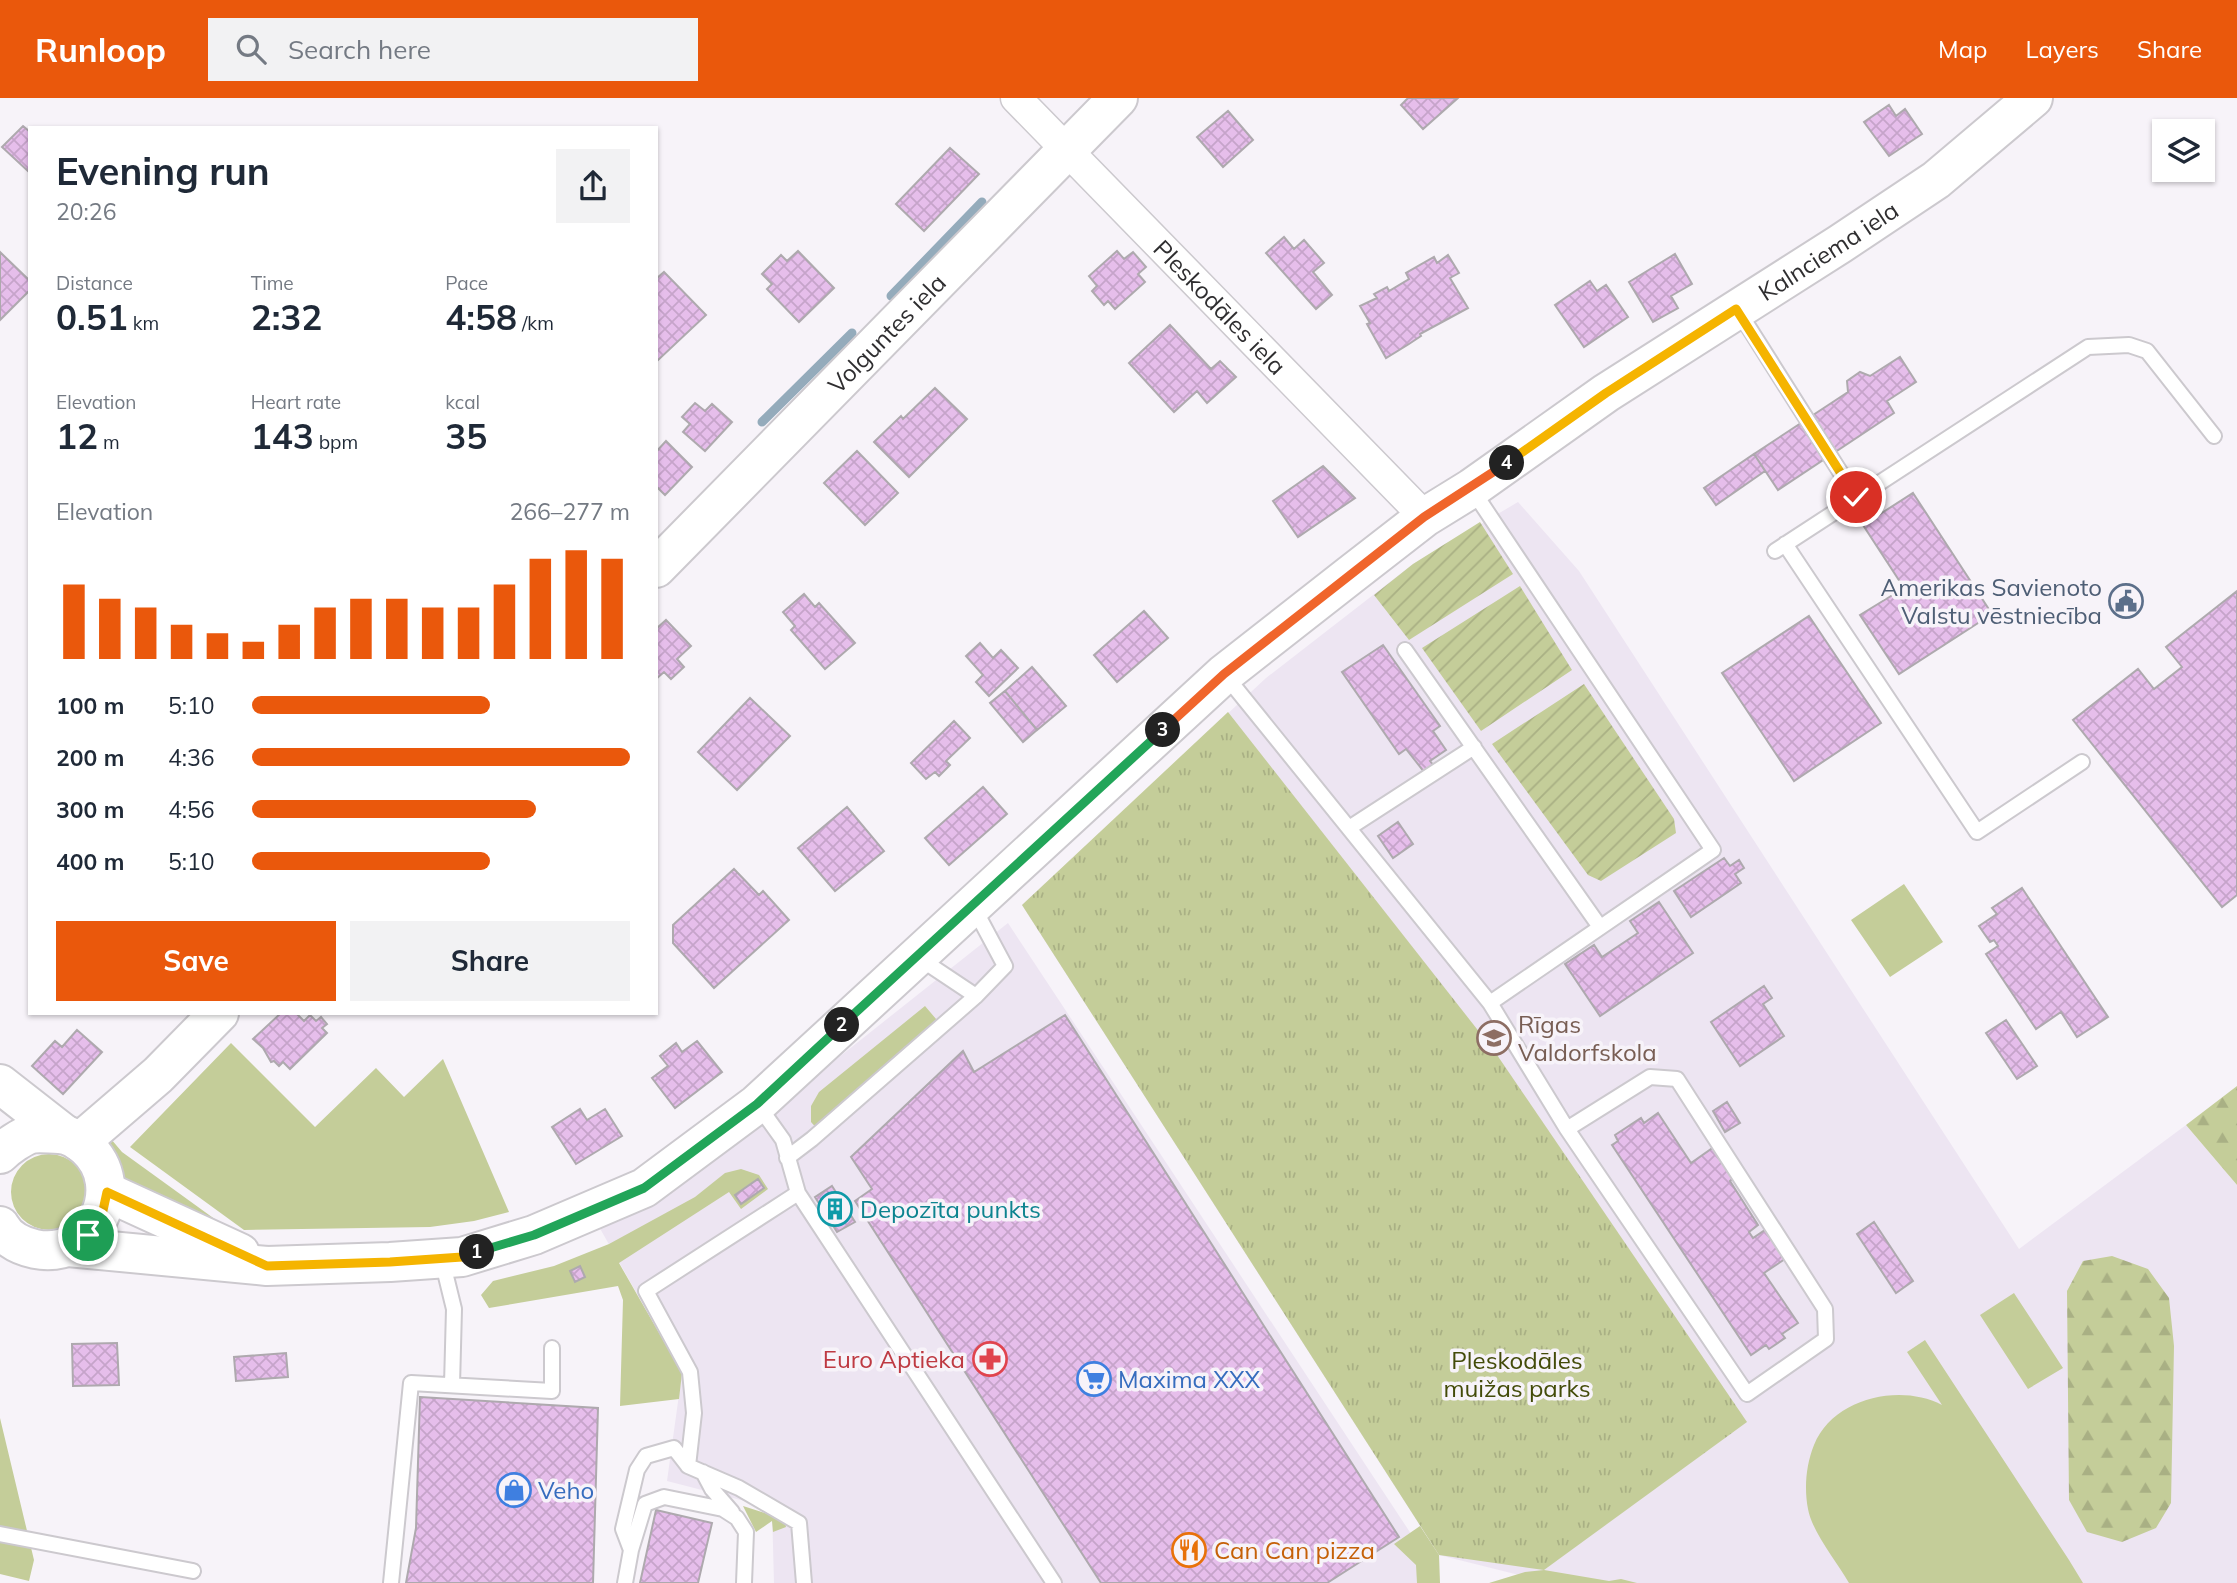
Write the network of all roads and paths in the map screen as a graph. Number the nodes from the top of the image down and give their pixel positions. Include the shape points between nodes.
1 (1016, 98) edge
2 (1118, 98) edge
3 (2033, 98) edge
4 (1068, 149) junction
5 (1736, 309) junction
6 (2214, 436) dead end
7 (1472, 488) junction
8 (1856, 497) junction
9 (1424, 517) junction
10 (658, 566) edge
11 (1405, 650) dead end
12 (1224, 674) junction
13 (1474, 747) junction
14 (2081, 762) dead end
15 (1349, 828) junction
16 (972, 906) junction
17 (1600, 927) junction
18 (916, 957) junction
19 (976, 996) junction
20 (1490, 1003) junction
21 (217, 1015) edge
22 (0, 1084) edge
23 (757, 1104) junction
24 (1567, 1129) junction
25 (72, 1138) junction
26 (1, 1146) edge
27 (787, 1158) junction
28 (107, 1192) junction
29 (798, 1193) junction
30 (0, 1226) edge
31 (68, 1247) junction
32 (442, 1258) junction
33 (267, 1266) junction
34 (552, 1348) dead end
35 (452, 1385) junction
36 (688, 1466) junction
37 (703, 1472) junction
38 (737, 1518) junction
39 (0, 1534) edge
40 (631, 1550) junction
41 (193, 1571) dead end
42 (391, 1583) edge
43 (625, 1583) edge
44 (744, 1583) edge
45 (804, 1583) edge
46 (1054, 1583) edge

1 - 4 street, Pleskodāles iela
2 - 4 street, Volguntes iela
3 - 5 street, Kalnciema iela via 1936,180
4 - 9 street, Pleskodāles iela
4 - 10 street, Volguntes iela
5 - 7 street, Kalnciema iela
5 - 8 lane
6 - 8 lane via 2147,351 2129,345 2088,347
7 - 9 street, Kalnciema iela
7 - 17 lane via 1713,850
8 - 14 lane via 1780,547 1977,832
9 - 12 street, Kalnciema iela
11 - 13 lane
12 - 15 lane
12 - 16 street, Kalnciema iela
13 - 15 lane
13 - 17 lane
15 - 20 lane
16 - 18 street, Kalnciema iela
16 - 19 lane via 1005,966
17 - 20 lane
18 - 19 lane
18 - 23 street, Kalnciema iela
19 - 27 lane
20 - 24 lane
21 - 25 street via 158,1075
22 - 25 street
23 - 27 lane via 783,1140
23 - 32 street, Kalnciema iela via 644,1188 534,1235 462,1257
24 - 24 lane via 1747,1394 1826,1339 1825,1309 1677,1079 1650,1077
25 - 26 street via 32,1134
25 - 28 street via 92,1153 103,1171
27 - 29 lane
28 - 31 street via 102,1215 88,1235
28 - 33 street
29 - 36 lane via 646,1291 690,1372 694,1413
29 - 46 lane
30 - 31 street, Kalnciema iela via 29,1247 47,1251
31 - 33 street, Kalnciema iela
32 - 33 street, Kalnciema iela
32 - 35 lane via 454,1310
34 - 35 lane via 552,1391
35 - 42 lane via 411,1383
36 - 37 lane
36 - 40 lane via 674,1448 646,1456 637,1470 623,1529
37 - 38 lane
37 - 45 lane via 799,1523
38 - 40 lane via 723,1509 664,1497 645,1504
38 - 44 lane via 746,1532
39 - 41 lane
40 - 43 lane

